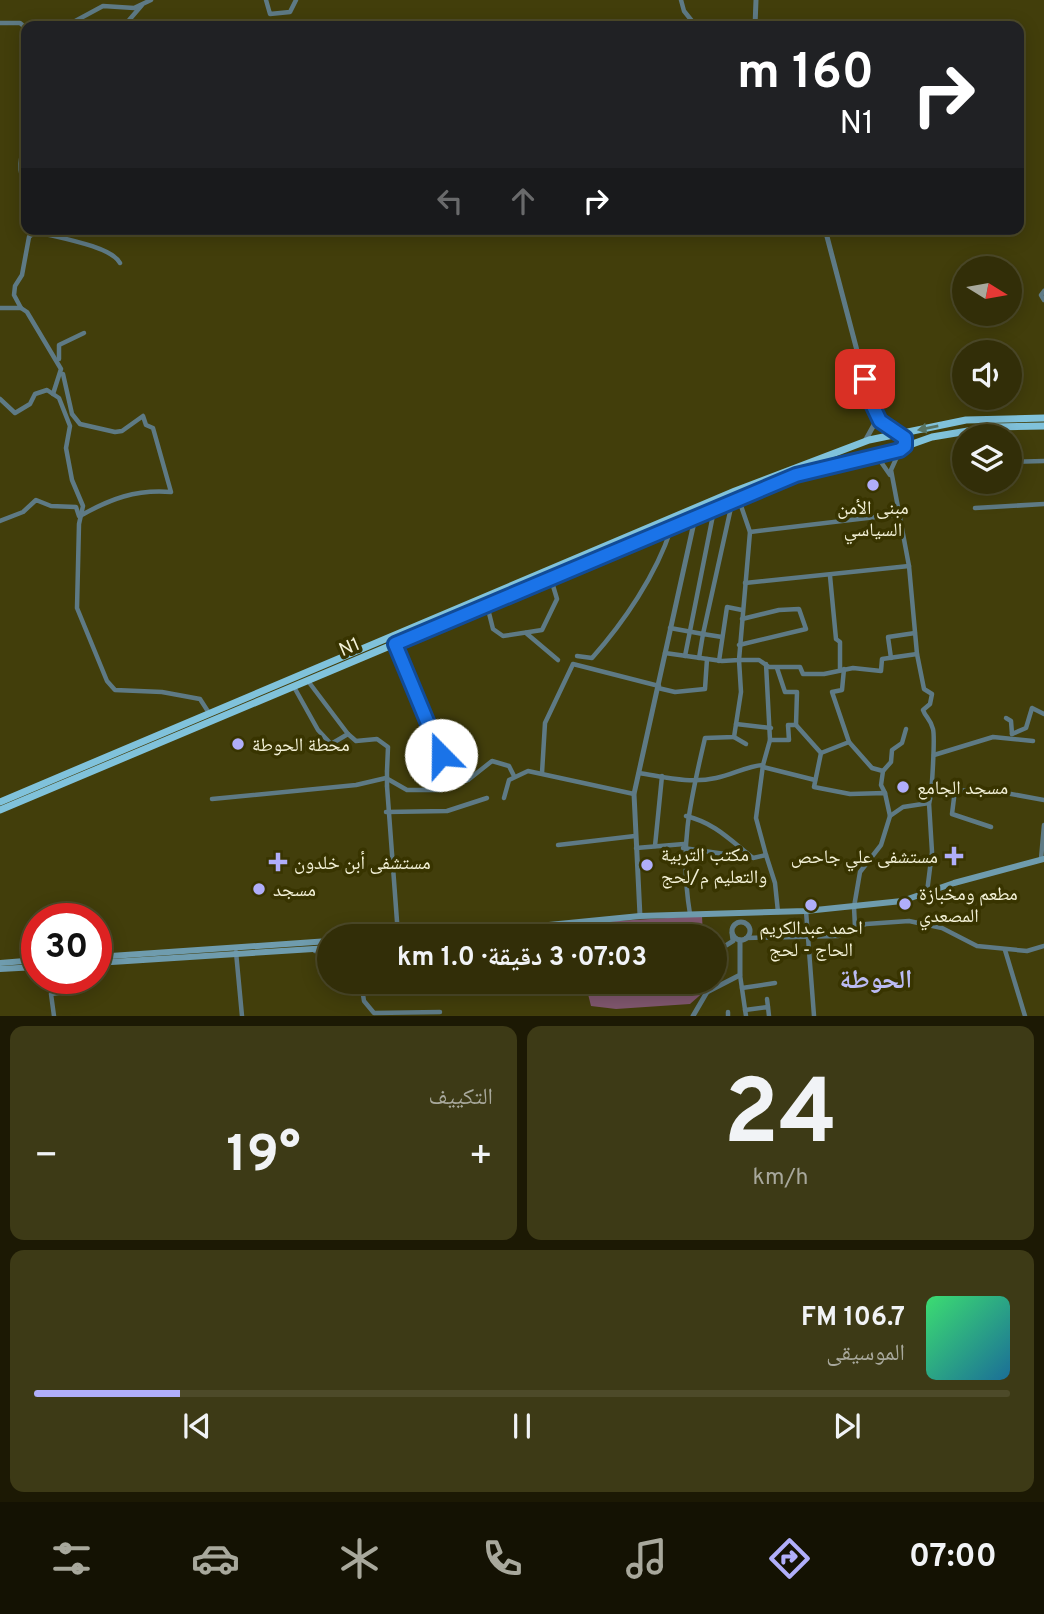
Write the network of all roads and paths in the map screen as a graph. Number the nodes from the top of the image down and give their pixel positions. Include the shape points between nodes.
1 (152, 0) edge
2 (266, 0) edge
3 (296, 0) edge
4 (681, 0) edge
5 (756, 0) edge
6 (142, 5) junction
7 (75, 21) edge
8 (128, 21) edge
9 (692, 21) edge
10 (755, 21) edge
11 (0, 23) edge
12 (21, 24) edge
13 (31, 235) edge
14 (47, 235) edge
15 (827, 235) edge
16 (120, 263) dead end
17 (1044, 291) edge
18 (1044, 300) edge
19 (21, 308) junction
20 (1, 309) edge
21 (84, 333) dead end
22 (61, 369) junction
23 (53, 394) junction
24 (0, 398) edge
25 (870, 400) junction
26 (1044, 418) edge
27 (1044, 426) edge
28 (896, 434) junction
29 (865, 441) junction
30 (900, 450) junction
31 (870, 459) junction
32 (1044, 461) edge
33 (1022, 462) edge
34 (897, 488) junction
35 (735, 502) junction
36 (1044, 504) edge
37 (975, 508) dead end
38 (714, 510) junction
39 (901, 514) junction
40 (79, 517) junction
41 (695, 518) junction
42 (0, 521) edge
43 (671, 529) junction
44 (750, 533) junction
45 (909, 566) junction
46 (830, 576) junction
47 (551, 578) junction
48 (745, 583) junction
49 (487, 605) junction
50 (742, 610) junction
51 (741, 620) junction
52 (670, 628) junction
53 (690, 631) junction
54 (525, 633) junction
55 (915, 633) junction
56 (703, 634) junction
57 (722, 637) junction
58 (395, 644) junction
59 (739, 645) junction
60 (664, 653) junction
61 (917, 654) junction
62 (577, 656) dead end
63 (685, 656) junction
64 (699, 658) junction
65 (891, 658) junction
66 (707, 659) junction
67 (558, 660) dead end
68 (739, 660) junction
69 (719, 661) junction
70 (766, 663) junction
71 (778, 668) junction
72 (842, 669) junction
73 (308, 680) junction
74 (294, 686) junction
75 (659, 687) junction
76 (210, 714) junction
77 (1044, 714) edge
78 (1006, 718) dead end
79 (736, 724) junction
80 (796, 725) junction
81 (771, 728) junction
82 (906, 729) dead end
83 (348, 734) junction
84 (1012, 736) junction
85 (734, 737) junction
86 (770, 740) junction
87 (1034, 740) dead end
88 (849, 742) junction
89 (746, 744) dead end
90 (821, 752) junction
91 (441, 755) dead end
92 (934, 755) junction
93 (763, 766) junction
94 (883, 771) junction
95 (639, 772) junction
96 (542, 773) junction
97 (514, 776) junction
98 (662, 776) junction
99 (816, 780) junction
100 (693, 781) junction
101 (885, 793) junction
102 (634, 794) junction
103 (487, 798) dead end
104 (504, 798) dead end
105 (212, 799) dead end
106 (1044, 800) edge
107 (0, 802) edge
108 (929, 803) junction
109 (0, 810) edge
110 (386, 812) junction
111 (686, 816) junction
112 (890, 816) junction
113 (1044, 825) edge
114 (990, 827) dead end
115 (635, 836) junction
116 (558, 845) dead end
117 (655, 846) junction
118 (683, 846) junction
119 (636, 848) junction
120 (741, 848) junction
121 (766, 855) junction
122 (1043, 860) edge
123 (927, 893) junction
124 (854, 907) junction
125 (806, 911) junction
126 (778, 912) junction
127 (747, 913) junction
128 (690, 914) junction
129 (731, 914) junction
130 (640, 916) junction
131 (397, 924) edge
132 (553, 924) edge
133 (855, 927) junction
134 (749, 928) junction
135 (732, 932) junction
136 (808, 937) junction
137 (743, 939) junction
138 (317, 942) edge
139 (727, 945) edge
140 (1044, 946) edge
141 (317, 950) edge
142 (1005, 950) junction
143 (236, 951) junction
144 (112, 956) edge
145 (21, 961) edge
146 (0, 962) edge
147 (112, 962) edge
148 (21, 968) edge
149 (0, 969) edge
150 (740, 975) junction
151 (727, 982) edge
152 (775, 983) dead end
153 (742, 988) junction
154 (51, 994) edge
155 (363, 994) edge
156 (706, 994) edge
157 (767, 999) dead end
158 (768, 1007) junction
159 (440, 1012) dead end
160 (745, 1013) edge
161 (373, 1014) edge
162 (54, 1016) edge
163 (242, 1016) edge
164 (693, 1016) edge
165 (769, 1016) edge
166 (814, 1016) edge
167 (1025, 1016) edge

1 - 6 street
2 - 3 street via 270,14 277,15 290,12
4 - 9 street
5 - 10 street
6 - 7 street via 103,6
6 - 8 street
11 - 12 street
13 - 19 street via 15,286
14 - 16 street via 105,249
15 - 25 street
17 - 18 street
19 - 20 street
19 - 22 street via 36,324
21 - 22 street via 59,345
22 - 23 street
22 - 40 street via 72,414 80,424 115,432 143,416 153,428 171,492 123,495
23 - 24 street via 47,390 35,394 30,404 15,413
23 - 40 street via 70,426 66,448 83,506
25 - 28 street via 880,421
25 - 29 street via 875,423
26 -> 28 highway, N1 via 966,420
27 - 30 highway via 992,427 932,437
28 - 29 highway, N1
28 - 30 highway via 906,440
29 - 31 highway via 861,451
29 - 76 highway, N1 via 735,491
30 - 31 highway, N1
30 - 34 street via 891,470
31 - 34 street via 884,465
31 - 35 highway, N1 / N1 via 796,475
32 - 33 street
34 - 39 street
35 - 38 highway, N1 / N1
35 - 44 street
35 - 56 street
36 - 37 street
38 - 41 highway, N1 / N1
38 - 53 street
39 - 44 street
39 - 45 street
40 - 42 street via 76,507 36,500 23,512
40 - 76 street via 78,608 107,681 115,690 200,699
41 - 43 highway, N1 / N1
41 - 52 street
43 - 47 highway, N1 / N1
43 - 62 street via 657,561 607,642 592,658
44 - 48 street
45 - 46 street
45 - 55 street
46 - 48 street
46 - 72 street via 833,628 840,642
47 - 49 highway, N1 / N1
47 - 54 street via 557,599 542,630
48 - 50 street
49 - 54 street via 493,629 503,636
49 - 58 highway, N1 / N1
50 - 51 street
50 - 57 street via 727,607
51 - 59 street
51 - 59 street via 799,609 806,629
52 - 53 street
52 - 60 street
53 - 56 street
53 - 63 street
54 - 67 street
55 - 61 street
55 - 65 street via 888,638
56 - 57 street
56 - 64 street
57 - 69 street
58 - 73 highway, N1 / N1
58 - 91 street
59 - 68 street
60 - 63 street
60 - 75 street
61 - 65 street
61 - 92 street via 924,689 932,694 923,710 933,730
63 - 64 street
64 - 66 street
65 - 72 street via 882,659 881,671
66 - 69 street
66 - 75 street via 705,689 675,692
68 - 69 street
68 - 70 street
68 - 79 street
70 - 71 street
70 - 81 street
71 - 72 street via 800,667 803,674
71 - 80 street via 785,692 797,692
72 - 88 street via 842,690 832,692
73 - 74 highway, N1 / N1
73 - 83 street
74 - 83 street via 331,744
74 - 109 highway, N1 / N1
75 - 95 street
75 - 96 street via 573,664 545,723
76 - 107 highway, N1
77 - 84 street via 1032,708 1026,728
78 - 84 street via 1012,721
79 - 81 street
79 - 85 street
80 - 86 street via 788,725 789,740
80 - 90 street
81 - 86 street
82 - 94 street
83 - 110 street, bridge via 356,741 377,739 388,747
84 - 87 street
84 - 92 street via 986,738
85 - 89 street
85 - 100 street via 705,738
86 - 93 street
88 - 90 street
88 - 94 street via 872,768
90 - 99 street
92 - 108 street
93 - 99 street
93 - 100 street
93 - 121 street via 756,818
94 - 101 street
95 - 98 street
95 - 102 street
96 - 97 street via 524,771
96 - 102 street
97 - 104 street
97 - 105 street via 509,766 492,761 468,780 441,790 407,790 386,778
98 - 100 street
98 - 117 street
99 - 101 street via 814,787 835,792
100 - 111 street
101 - 112 street
102 - 115 street
103 - 110 street via 447,811
106 - 114 street via 955,790 952,814
108 - 112 street via 903,807
108 - 123 street via 932,852
110 - 131 street
111 - 118 street
111 - 120 street via 705,820
112 - 124 street via 881,845 860,872
113 - 122 street
115 - 116 street
115 - 119 street
117 - 118 street
117 - 119 street
118 - 120 street via 725,854
118 - 128 street
119 - 130 street
120 - 121 street via 753,858
121 - 126 street
122 - 123 main road
123 - 124 main road
124 - 125 main road
124 - 133 street
125 - 126 main road
125 - 136 street
126 - 127 main road
127 - 129 main road
127 - 134 street
128 - 129 main road
128 - 130 main road
129 - 135 street
130 - 132 main road
133 - 136 street via 838,936
133 - 142 street via 918,922 977,946
134 - 135 street via 741,922
134 - 137 street
135 - 137 street
135 - 139 street via 733,942
136 - 137 street
136 - 166 street
137 - 150 street
138 - 143 main road
140 - 142 street
141 - 143 main road
142 - 167 street
143 - 144 main road
143 - 147 main road
143 - 163 street
145 - 146 main road
148 - 149 main road
150 - 151 street
150 - 153 street
152 - 153 street
153 - 160 street
154 - 162 street
155 - 161 street
156 - 164 street
157 - 158 street
158 - 160 street
158 - 165 street
159 - 161 street

